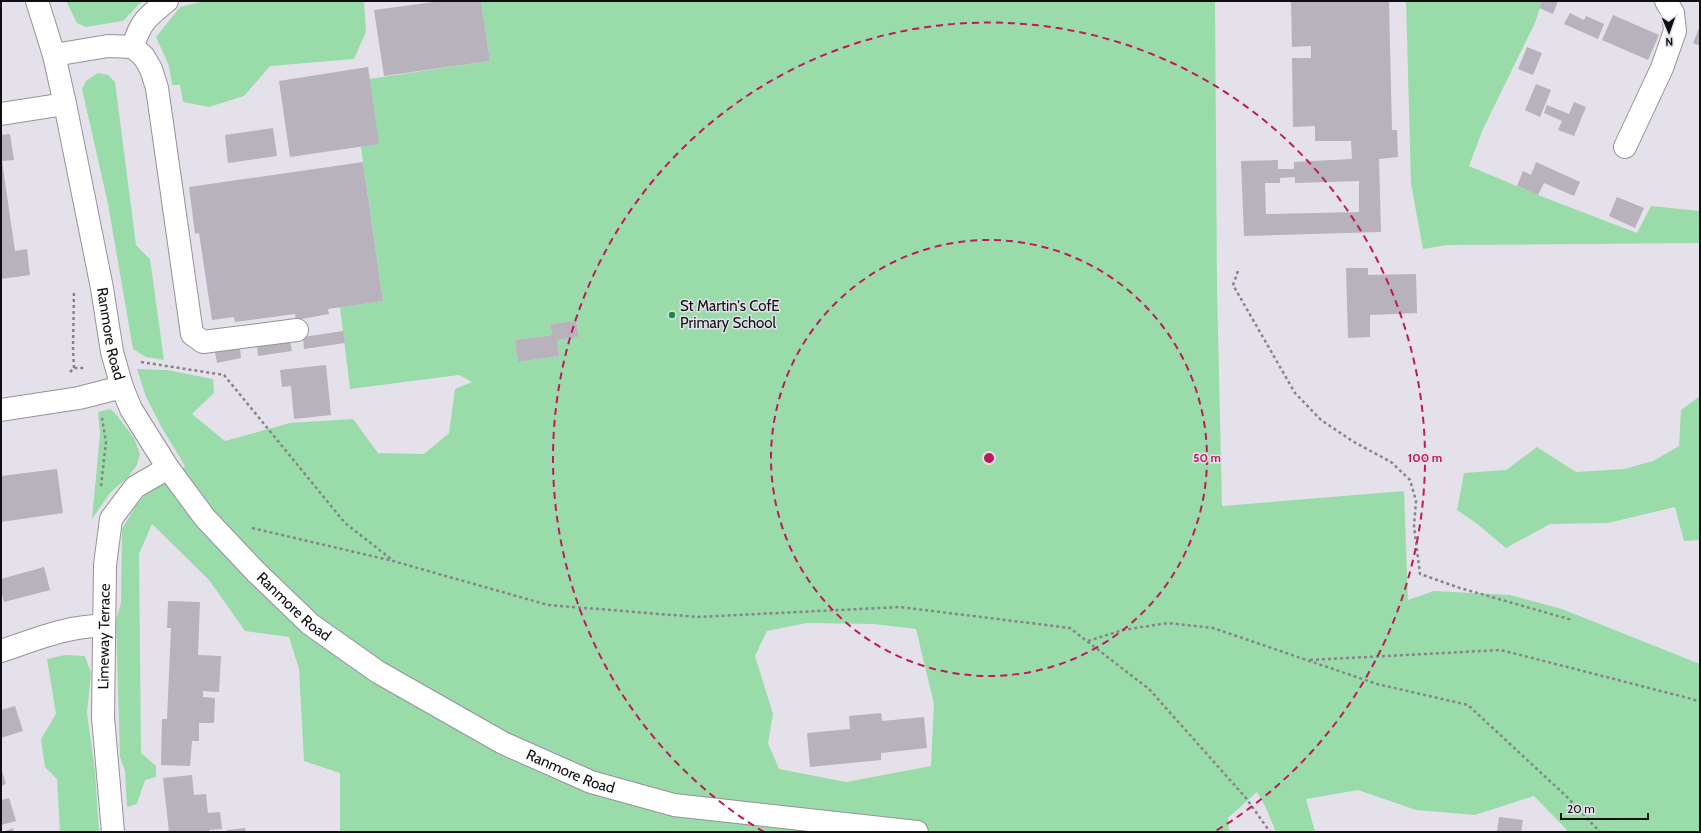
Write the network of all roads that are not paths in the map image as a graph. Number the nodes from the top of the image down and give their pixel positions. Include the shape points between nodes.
1 (37, 1) edge
2 (167, 1) edge
3 (1666, 1) edge
4 (133, 47) junction
5 (54, 55) junction
6 (65, 104) junction
7 (1, 114) edge
8 (1625, 146) dead end
9 (297, 330) dead end
10 (122, 387) junction
11 (1, 410) edge
12 (168, 468) junction
13 (104, 626) junction
14 (1, 651) edge
15 (113, 832) edge
16 (917, 832) edge

1 - 5 street, Ranmore Road
2 - 4 street via 138,29
3 - 8 street via 1673,13 1675,31 1662,68
4 - 5 street via 108,46
4 - 9 street via 151,68 157,88 192,334 203,342
5 - 6 street, Ranmore Road
6 - 7 street
6 - 10 street, Ranmore Road via 115,366
10 - 11 street via 79,398
10 - 12 street, Ranmore Road via 131,409
12 - 13 street, Limeway Terrace via 135,487 111,520 105,565
12 - 16 street, Ranmore Road via 205,518 310,624 378,672 503,743 590,782 674,805
13 - 14 street via 86,626
13 - 15 street, Limeway Terrace via 103,717

